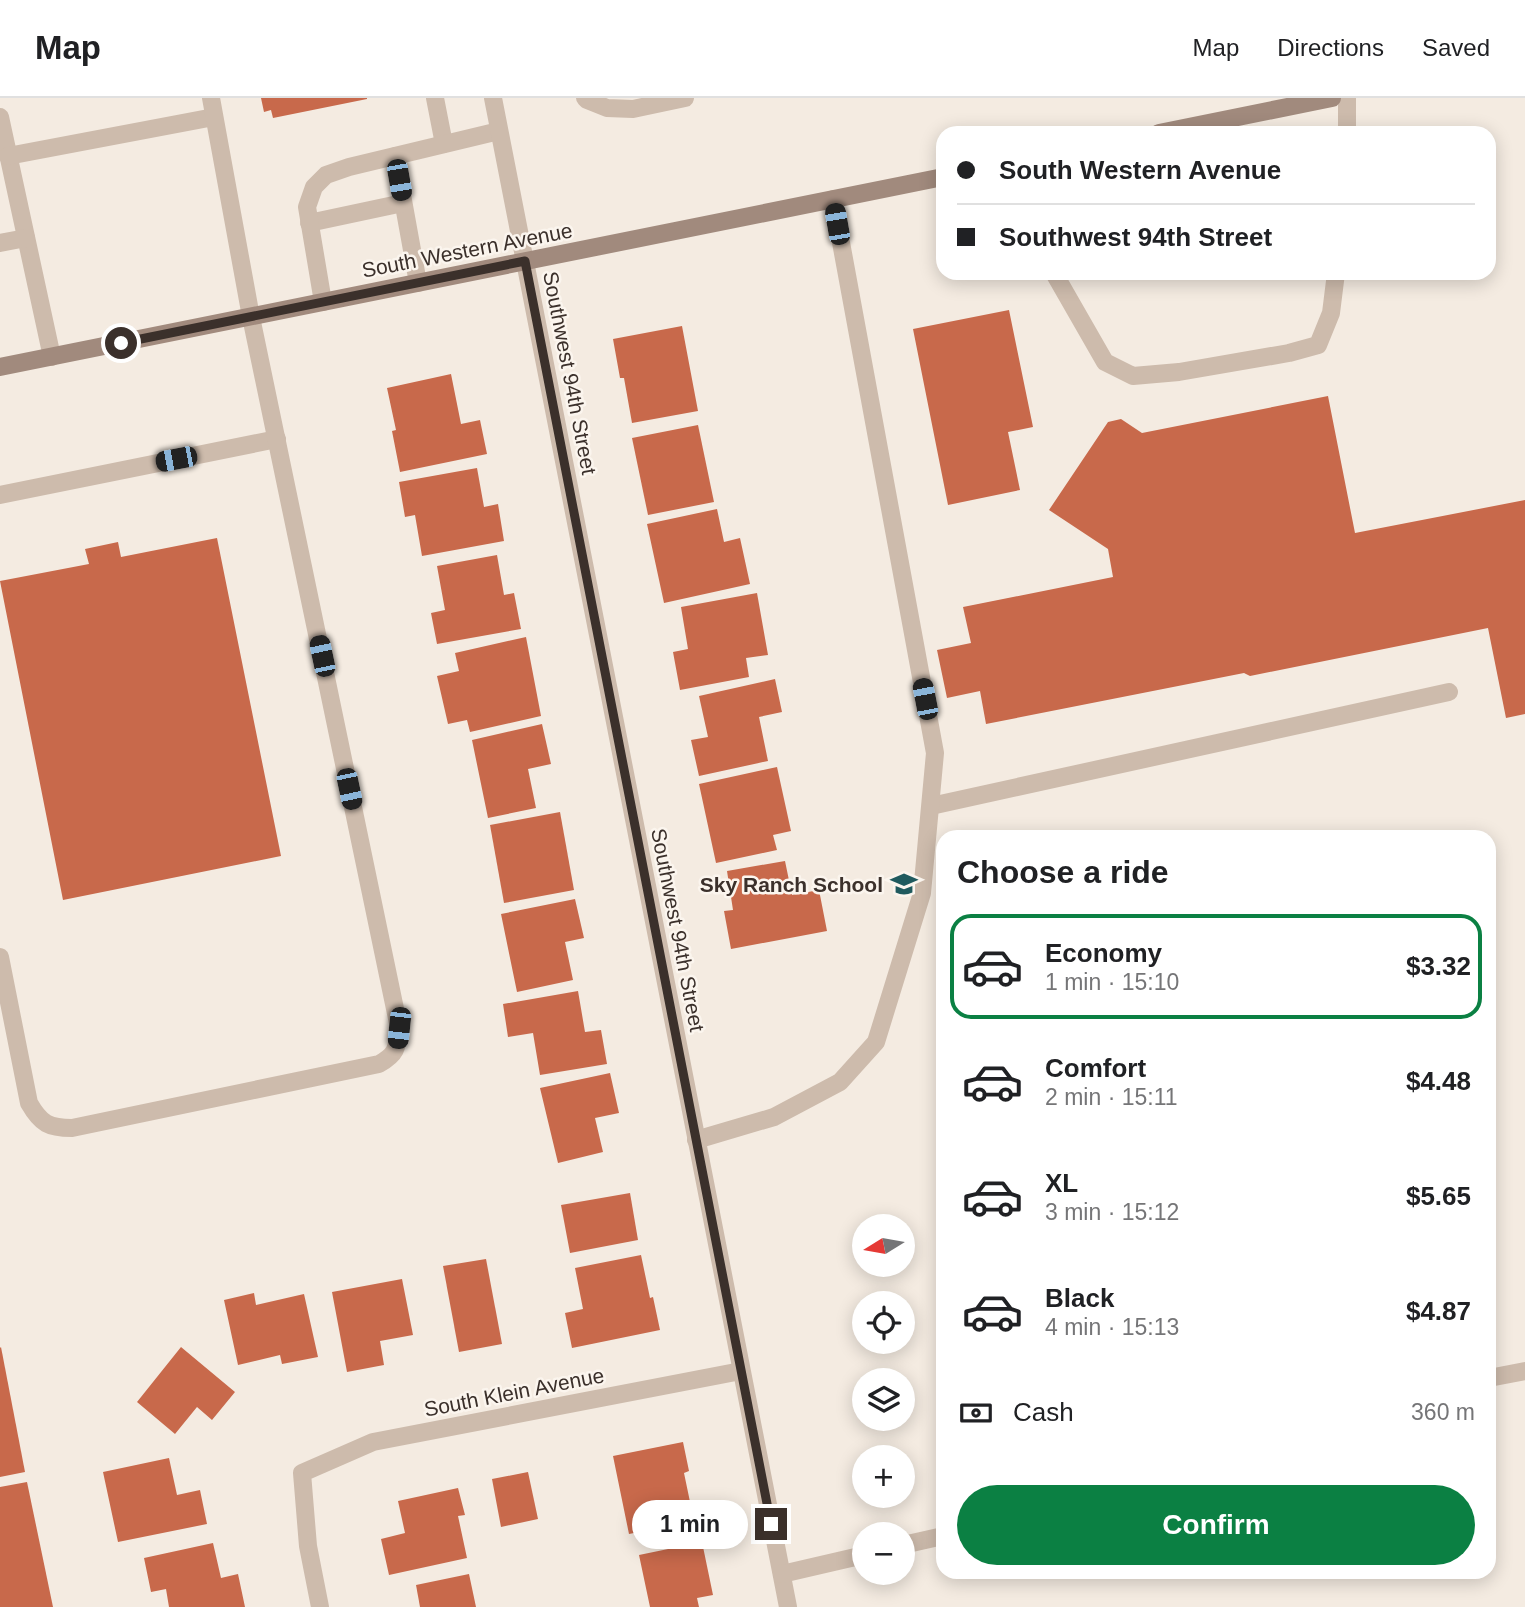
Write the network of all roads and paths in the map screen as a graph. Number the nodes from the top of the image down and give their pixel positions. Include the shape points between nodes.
1 (211, 98) edge
2 (435, 98) edge
3 (493, 98) edge
4 (585, 98) edge
5 (685, 98) edge
6 (1332, 98) edge
7 (1347, 98) edge
8 (0, 117) edge
9 (214, 117) junction
10 (1194, 126) edge
11 (1347, 126) edge
12 (499, 131) junction
13 (444, 144) junction
14 (8, 156) junction
15 (395, 156) junction
16 (936, 178) edge
17 (833, 199) junction
18 (403, 203) junction
19 (309, 223) junction
20 (26, 238) junction
21 (0, 243) edge
22 (525, 261) junction
23 (1058, 280) edge
24 (1335, 280) edge
25 (418, 283) junction
26 (323, 302) junction
27 (251, 317) junction
28 (52, 357) junction
29 (0, 367) edge
30 (277, 439) junction
31 (0, 495) edge
32 (1449, 692) dead end
33 (930, 806) junction
34 (0, 957) edge
35 (696, 1140) junction
36 (741, 1371) junction
37 (1525, 1371) edge
38 (1496, 1377) edge
39 (936, 1538) edge
40 (915, 1542) edge
41 (852, 1558) edge
42 (782, 1574) junction
43 (320, 1607) edge
44 (788, 1607) edge

1 - 9 street
2 - 13 street
3 - 12 street, Southwest 94th Street
4 - 5 street via 607,108 633,109
6 - 10 main road
7 - 11 street
8 - 14 street
9 - 14 street
9 - 27 street
12 - 13 street
12 - 22 street, Southwest 94th Street
13 - 15 street
14 - 20 street
15 - 18 street
15 - 19 street via 326,175 314,187 307,207
16 - 17 main road, South Western Avenue
17 - 22 main road, South Western Avenue
17 - 33 street via 935,752
18 - 19 street
18 - 25 street
19 - 26 street
20 - 21 street
20 - 28 street
22 - 25 main road, South Western Avenue
22 - 35 street, Southwest 94th Street
23 - 24 street via 1105,362 1133,376 1193,370 1318,345 1331,313
25 - 26 main road, South Western Avenue
26 - 27 main road, South Western Avenue
27 - 28 main road, South Western Avenue
27 - 30 street
28 - 29 main road, South Western Avenue
30 - 31 street
30 - 34 street via 399,1028 397,1047 379,1064 56,1128 44,1123 29,1103
32 - 33 street
33 - 35 street via 922,894 876,1042 840,1082 818,1094 774,1117
35 - 36 street, Southwest 94th Street
36 - 42 street, Southwest 94th Street
36 - 43 street, South Klein Avenue via 373,1442 302,1473 308,1546
37 - 38 street
39 - 40 street
41 - 42 street
42 - 44 street, Southwest 94th Street

